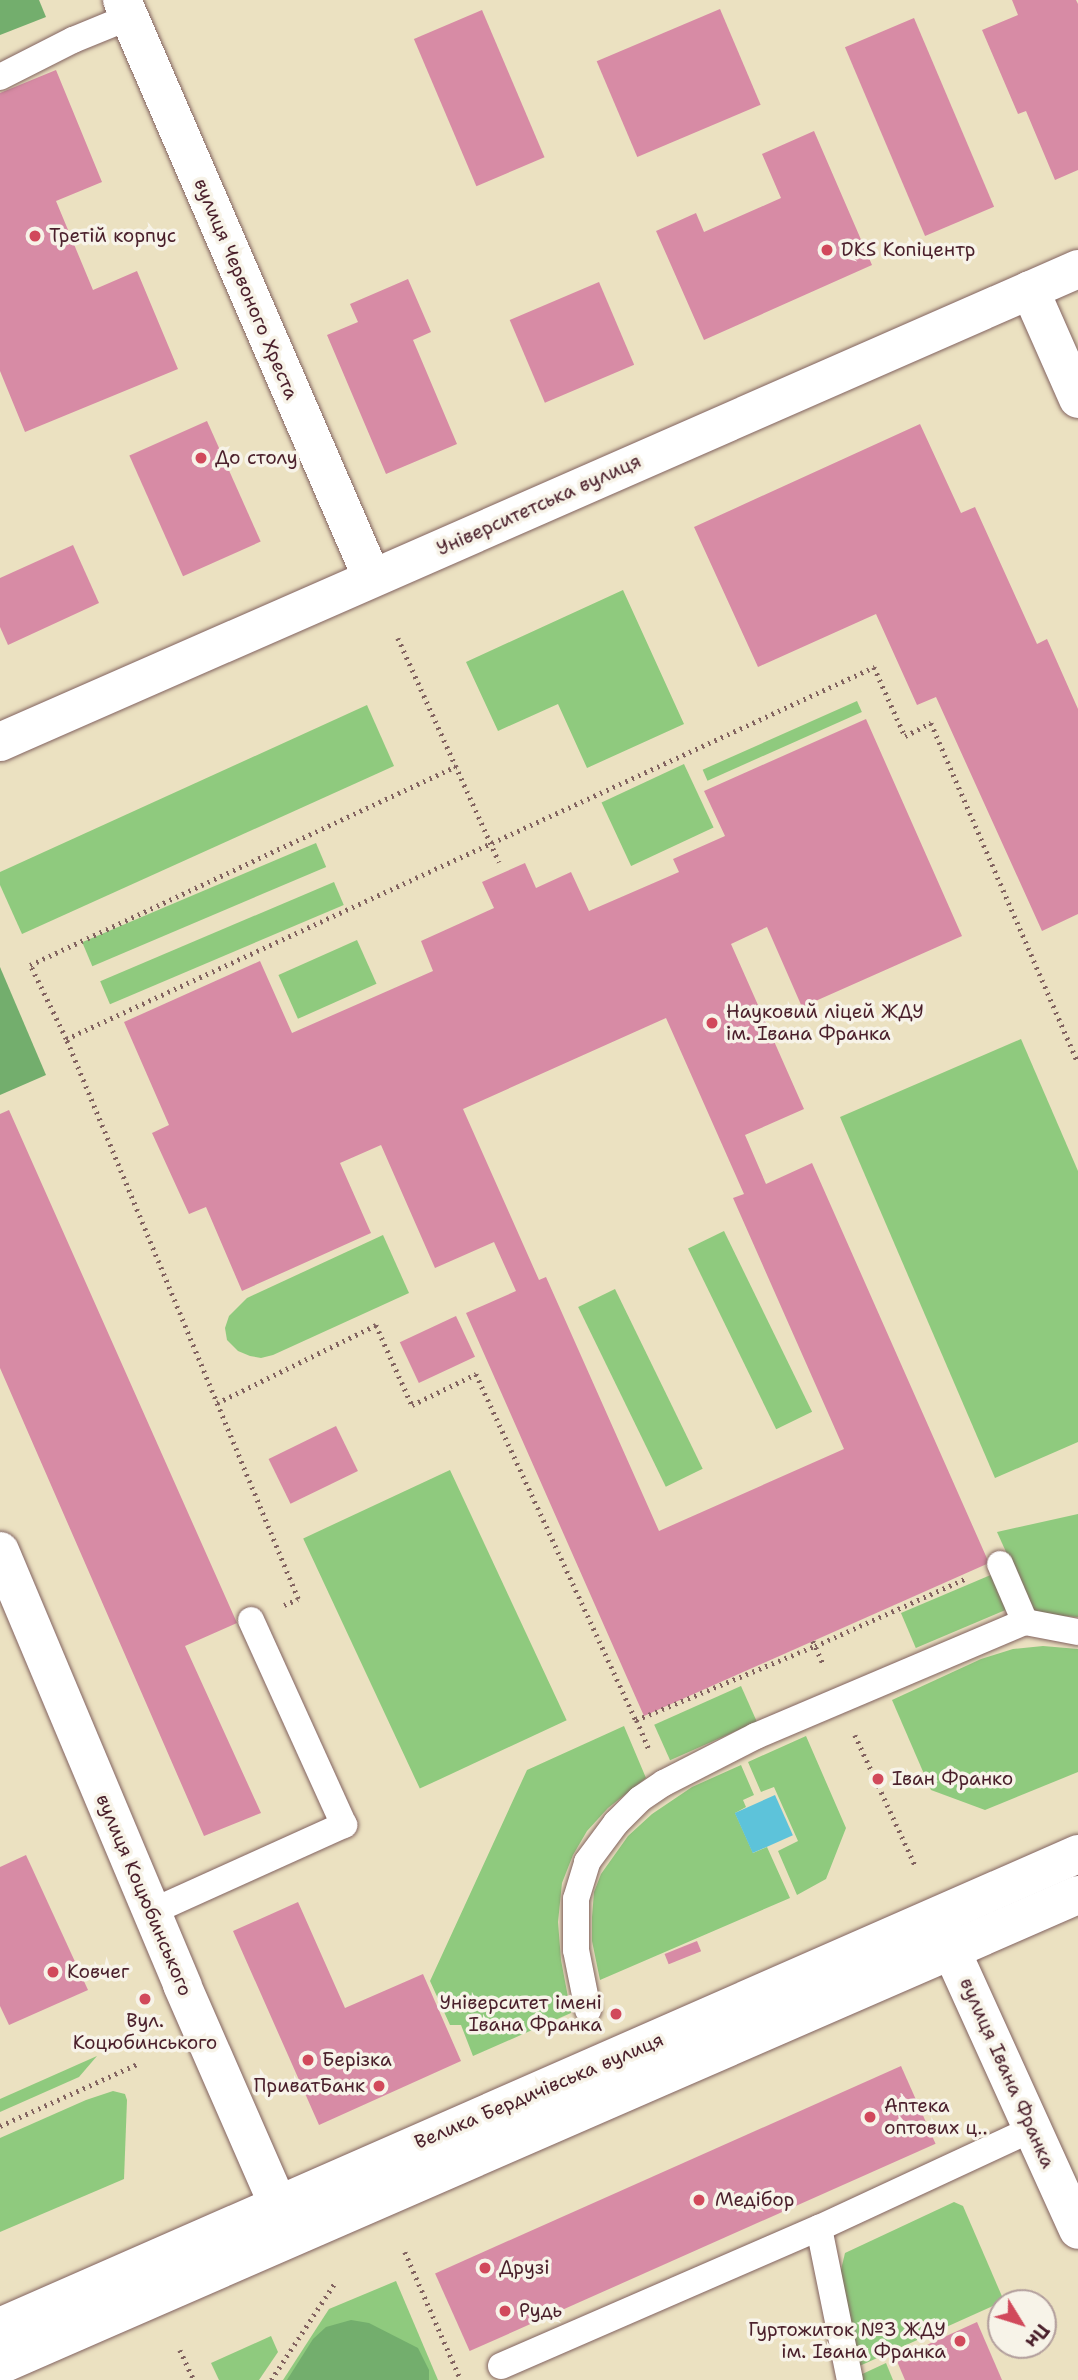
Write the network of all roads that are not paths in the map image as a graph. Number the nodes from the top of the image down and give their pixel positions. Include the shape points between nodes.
1 (125, 8) edge
2 (0, 78) edge
3 (1078, 269) edge
4 (1030, 290) junction
5 (1078, 399) edge
6 (372, 578) junction
7 (0, 742) edge
8 (0, 1551) edge
9 (1000, 1564) road end
10 (251, 1620) road end
11 (1026, 1622) junction
12 (1078, 1632) edge
13 (1078, 1854) edge
14 (1078, 1895) edge
15 (151, 1912) junction
16 (936, 1916) junction
17 (951, 1951) junction
18 (589, 2010) dead end
19 (1032, 2129) junction
20 (285, 2220) junction
21 (819, 2228) junction
22 (1078, 2230) edge
23 (0, 2327) edge
24 (0, 2365) edge
25 (501, 2366) dead end
26 (850, 2380) edge

1 - 2 lane
1 - 6 main road, вулиця Червоного Хреста
3 - 4 main road, Університетська вулиця
4 - 5 main road
4 - 6 main road, Університетська вулиця
6 - 7 main road, Університетська вулиця
8 - 15 main road, вулиця Коцюбинського
9 - 11 lane
10 - 15 lane via 344,1825
11 - 12 lane
11 - 18 lane via 756,1736 640,1799 598,1844 579,1881 574,1922
13 - 16 main road, Велика Бердичівська вулиця
14 - 17 main road, Велика Бердичівська вулиця
15 - 20 main road, вулиця Коцюбинського
16 - 17 main road, вулиця Івана Франка
16 - 20 main road, Велика Бердичівська вулиця
17 - 19 main road, вулиця Івана Франка
17 - 20 main road, Велика Бердичівська вулиця
19 - 21 lane
19 - 22 main road, вулиця Івана Франка
20 - 23 main road, Велика Бердичівська вулиця
20 - 24 main road, Велика Бердичівська вулиця
21 - 25 lane
21 - 26 lane

